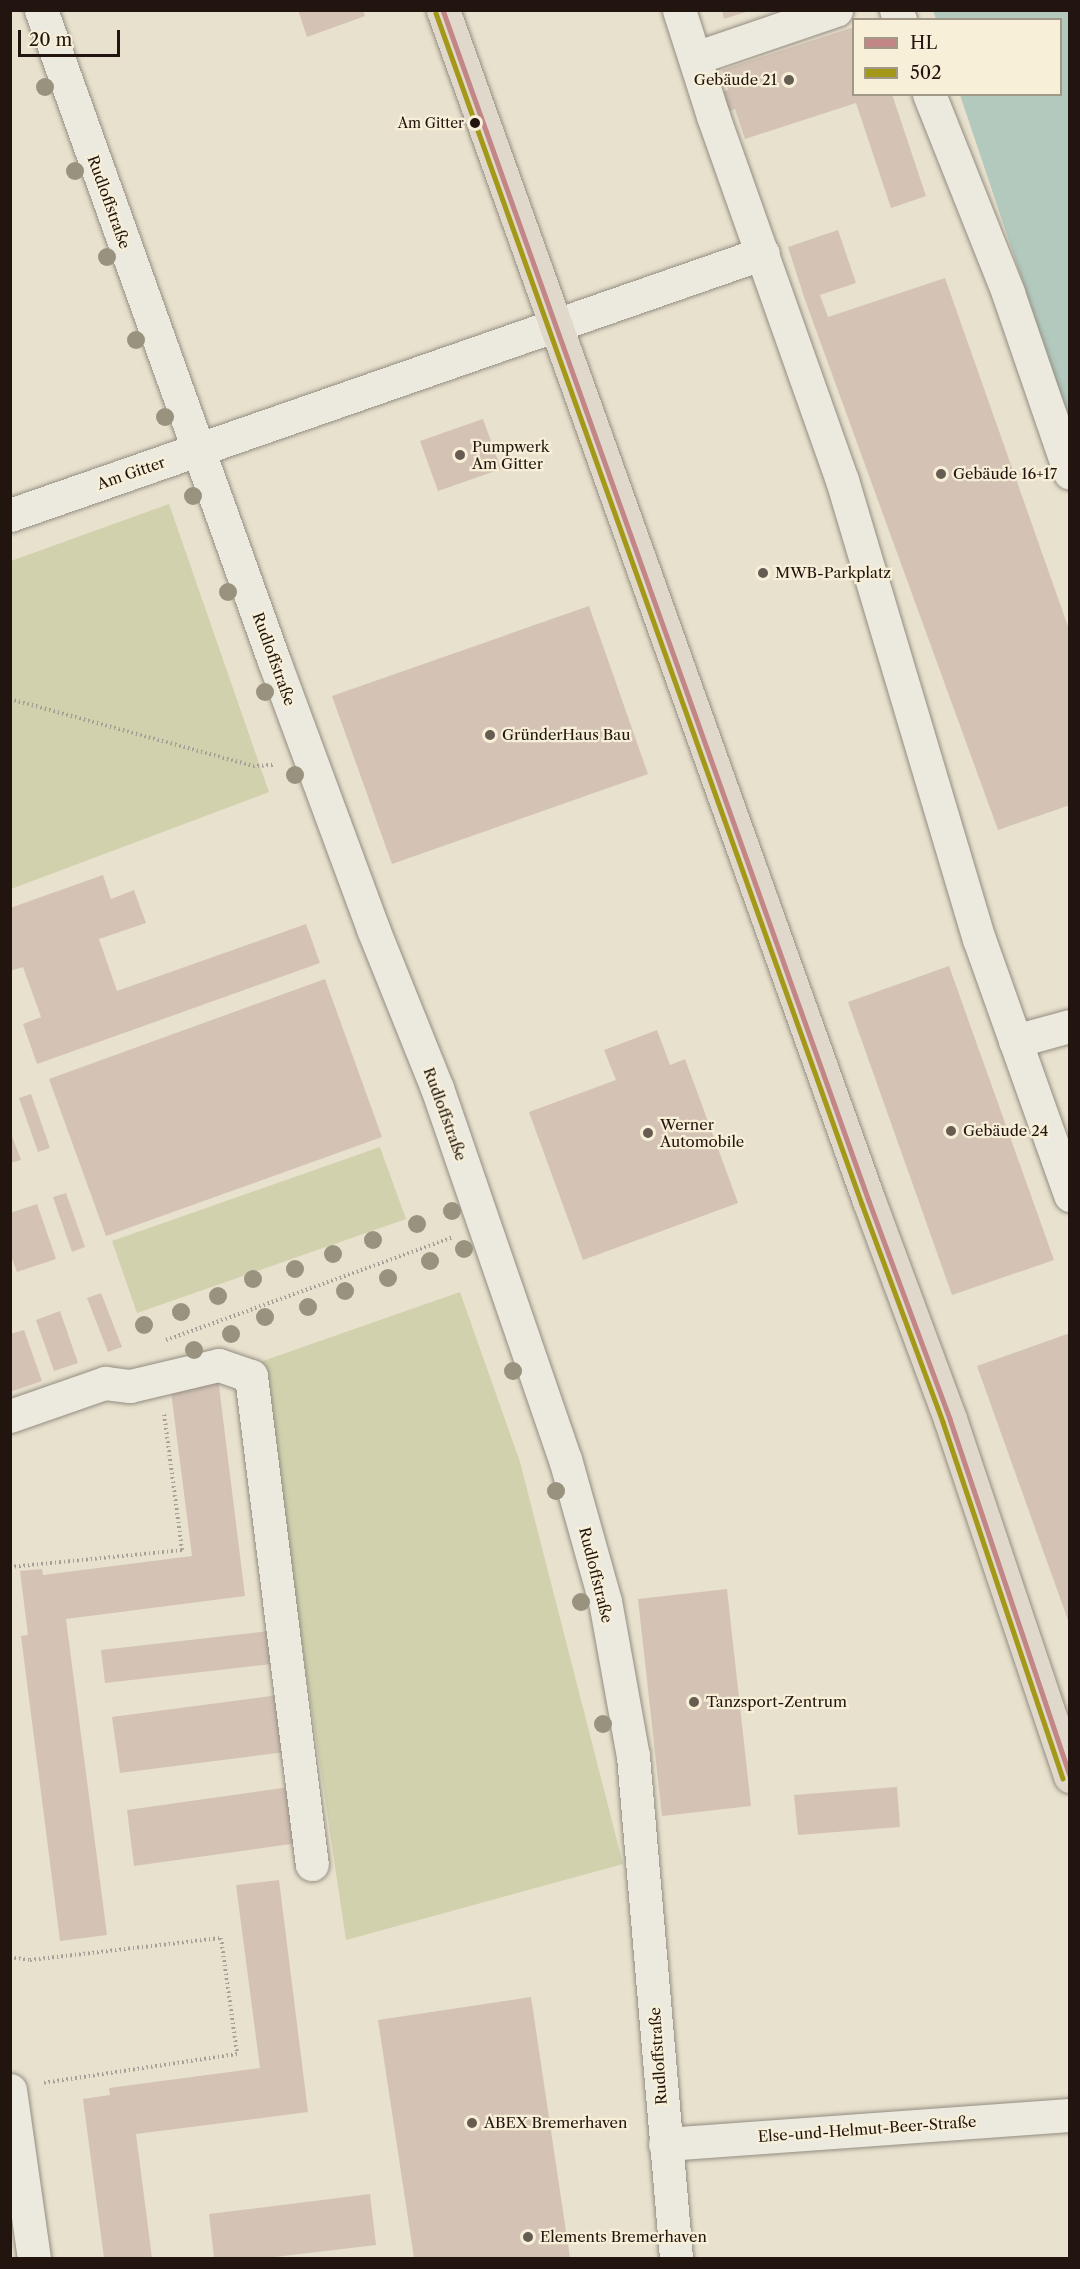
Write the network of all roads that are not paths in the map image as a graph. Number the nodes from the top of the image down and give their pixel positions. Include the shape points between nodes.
1 (41, 10) edge
2 (443, 10) edge
3 (679, 10) edge
4 (836, 10) edge
5 (695, 58) junction
6 (930, 96) edge
7 (763, 253) junction
8 (557, 325) junction
9 (197, 450) junction
10 (1070, 473) edge
11 (10, 515) edge
12 (1070, 1026) edge
13 (1015, 1041) junction
14 (1070, 1195) edge
15 (10, 1416) edge
16 (1070, 1776) edge
17 (312, 1864) dead end
18 (22, 2087) edge
19 (1070, 2115) edge
20 (665, 2144) junction
21 (34, 2259) edge
22 (676, 2259) edge

1 - 9 street, Rudloffstraße
2 - 8 main road
3 - 5 street
4 - 5 street
5 - 7 street
6 - 10 street via 1008,293
7 - 8 street, Am Gitter
7 - 13 street via 842,480 980,939
8 - 9 street, Am Gitter
8 - 16 main road via 868,1202 950,1419
9 - 11 street, Am Gitter
9 - 20 street, Rudloffstraße via 373,929 437,1088 565,1458 606,1601 633,1756
12 - 13 street
13 - 14 street
15 - 17 street via 105,1383 130,1386 219,1365 251,1376
18 - 21 street
19 - 20 street, Else-und-Helmut-Beer-Straße
20 - 22 street, Rudloffstraße

